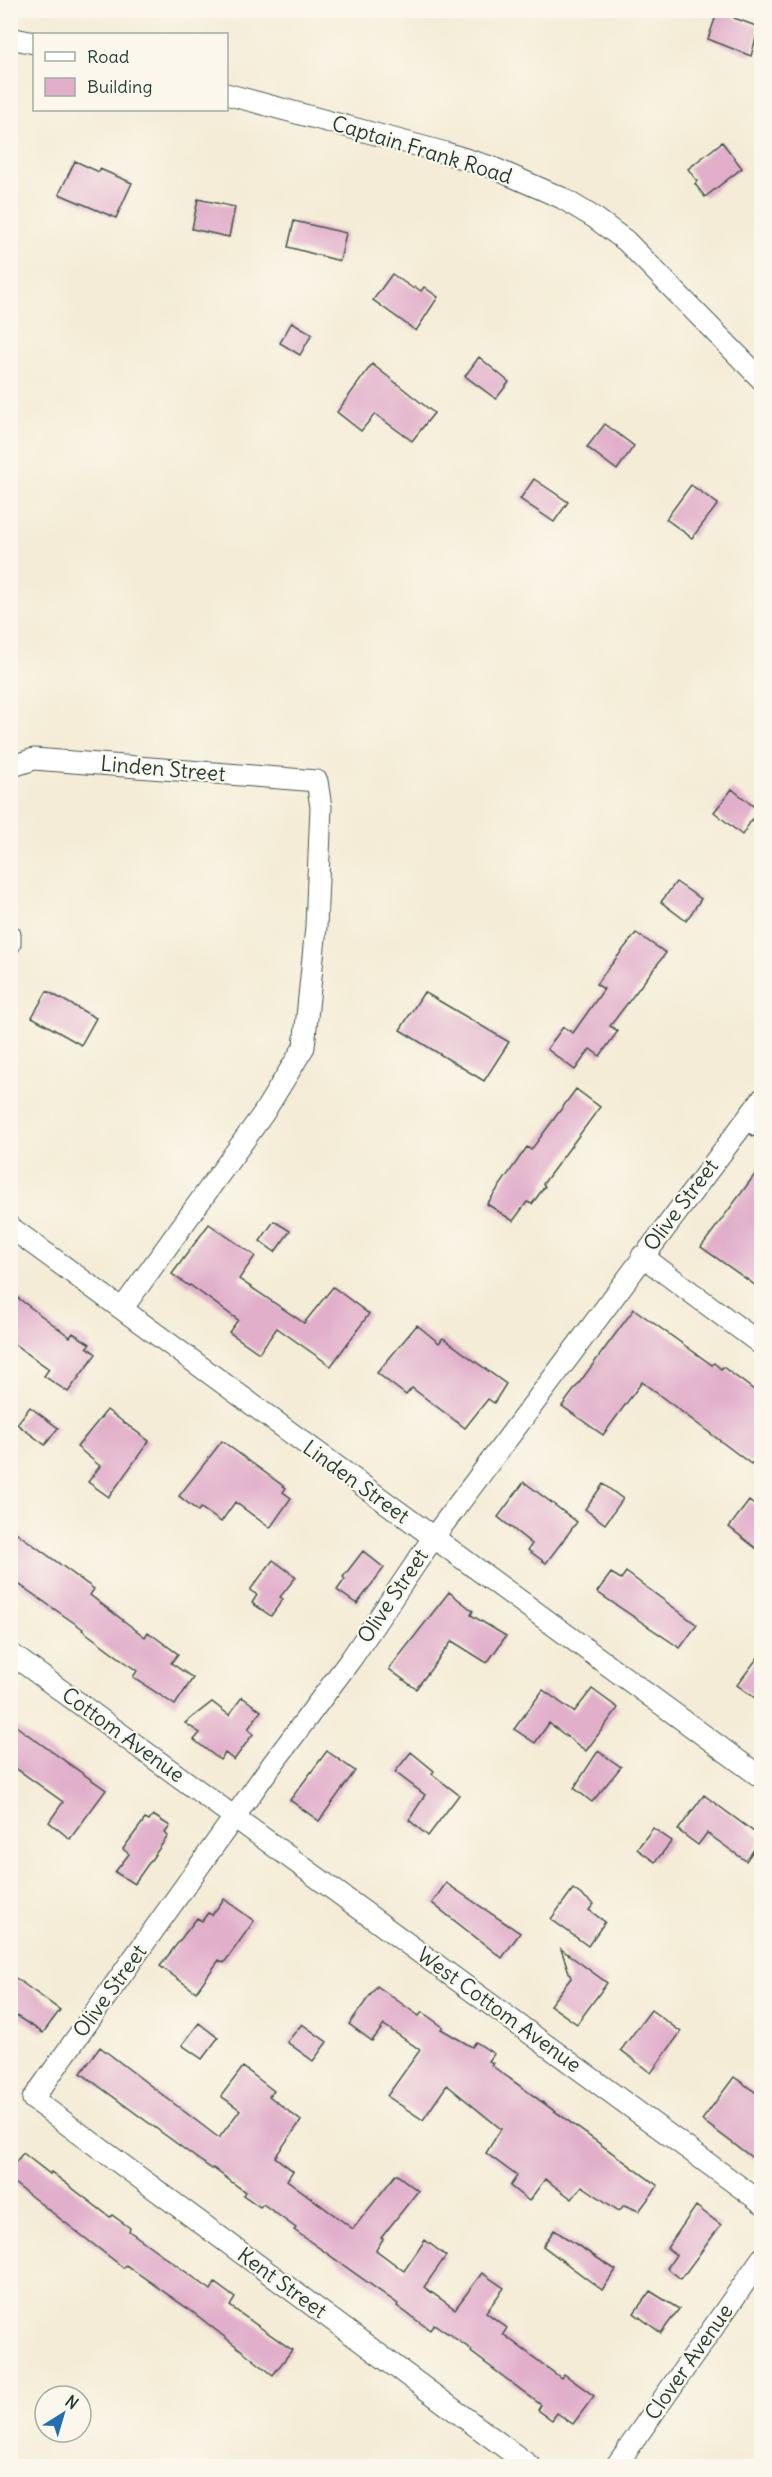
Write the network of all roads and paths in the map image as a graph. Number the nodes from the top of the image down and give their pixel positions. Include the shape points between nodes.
1 (10, 38) edge
2 (33, 43) edge
3 (228, 95) edge
4 (762, 380) edge
5 (10, 766) edge
6 (10, 935) edge
7 (10, 944) edge
8 (762, 1099) edge
9 (744, 1123) junction
10 (762, 1135) edge
11 (10, 1227) edge
12 (642, 1256) junction
13 (122, 1309) junction
14 (762, 1346) edge
15 (433, 1538) junction
16 (10, 1653) edge
17 (762, 1778) edge
18 (236, 1817) junction
19 (33, 2099) joint
20 (762, 2203) edge
21 (762, 2258) edge
22 (530, 2466) edge
23 (616, 2466) edge

1 - 2 street
3 - 4 street, Captain Frank Road via 446,153 491,167 562,198 626,241
5 - 13 street, Linden Street via 34,759 317,781 321,807 316,927 304,1047 263,1114
6 - 7 street
8 - 9 street, Olive Street
9 - 10 lane
9 - 12 street, Olive Street
11 - 13 street, Linden Street
12 - 14 street
12 - 15 street, Olive Street
13 - 15 street, Linden Street
15 - 17 street, Linden Street
15 - 18 street, Olive Street
16 - 18 street, Cottom Avenue
18 - 19 street, Olive Street
18 - 20 street, West Cottom Avenue
19 - 22 street, Kent Street
21 - 23 street, Clover Avenue

